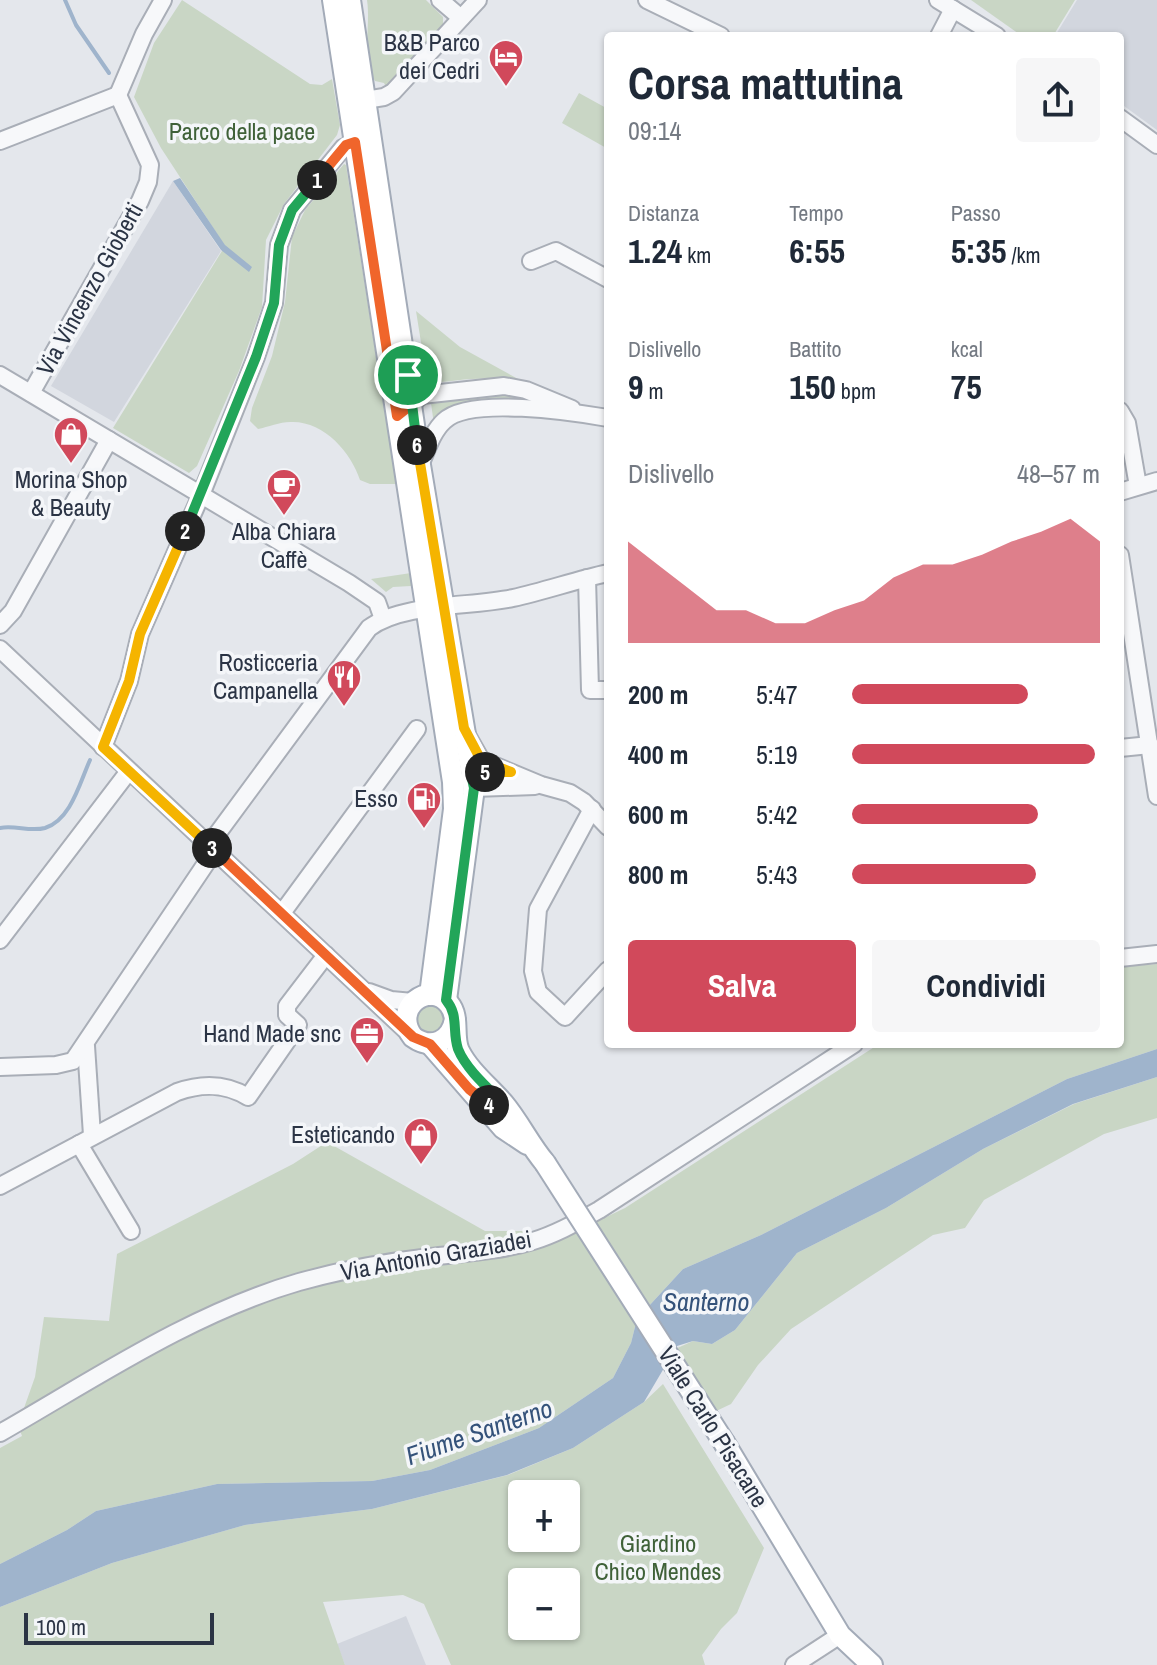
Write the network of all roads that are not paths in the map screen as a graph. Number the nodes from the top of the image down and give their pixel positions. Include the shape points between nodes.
1 (163, 0) edge
2 (333, 0) edge
3 (350, 0) edge
4 (440, 0) edge
5 (478, 0) edge
6 (647, 0) edge
7 (938, 0) edge
8 (953, 9) junction
9 (461, 18) junction
10 (713, 32) edge
11 (941, 32) edge
12 (990, 32) edge
13 (118, 95) junction
14 (365, 100) junction
15 (1124, 121) edge
16 (0, 141) edge
17 (355, 142) junction
18 (1157, 145) edge
19 (531, 261) dead end
20 (604, 277) edge
21 (0, 375) edge
22 (31, 393) junction
23 (410, 405) junction
24 (584, 414) junction
25 (604, 417) edge
26 (1124, 418) edge
27 (109, 440) junction
28 (420, 465) junction
29 (1157, 481) edge
30 (1138, 486) junction
31 (1124, 491) edge
32 (201, 495) junction
33 (604, 574) edge
34 (587, 578) junction
35 (1124, 580) edge
36 (435, 609) junction
37 (383, 619) junction
38 (0, 625) edge
39 (0, 649) edge
40 (604, 690) edge
41 (464, 728) junction
42 (417, 729) dead end
43 (1150, 745) junction
44 (103, 747) junction
45 (1124, 748) edge
46 (129, 771) junction
47 (511, 772) junction
48 (466, 781) junction
49 (541, 785) junction
50 (1157, 796) edge
51 (592, 809) junction
52 (604, 822) edge
53 (212, 848) junction
54 (282, 913) junction
55 (0, 940) edge
56 (1157, 954) edge
57 (326, 955) junction
58 (1124, 958) edge
59 (604, 974) edge
60 (364, 991) junction
61 (430, 999) junction
62 (455, 1019) junction
63 (422, 1041) junction
64 (86, 1046) junction
65 (848, 1048) edge
66 (0, 1067) edge
67 (469, 1089) junction
68 (503, 1103) junction
69 (86, 1140) junction
70 (530, 1145) junction
71 (0, 1186) edge
72 (131, 1231) dead end
73 (0, 1433) edge
74 (840, 1635) junction
75 (794, 1665) edge
76 (872, 1665) edge

1 - 13 street
2 - 17 main road
3 - 14 main road
4 - 9 street
5 - 9 street
6 - 10 street
7 - 8 street
8 - 11 street
8 - 12 street
9 - 14 street via 393,92
13 - 16 street
13 - 22 street, Via Vincenzo Gioberti via 150,165 148,182
14 - 23 main road
15 - 18 street
17 - 23 main road
17 - 32 street via 343,148 292,210 279,245 274,303
19 - 20 street via 556,251
21 - 22 street
22 - 27 street
23 - 24 street via 504,386
23 - 28 main road
23 - 36 main road
24 - 25 street
24 - 28 street via 495,406 464,409 445,419
26 - 30 street
27 - 32 street
27 - 38 street via 13,611
28 - 36 main road
29 - 30 street
30 - 31 street
32 - 37 street via 377,602
32 - 44 street via 140,634 129,681
33 - 34 street
34 - 36 street via 512,599
34 - 40 street via 590,690
35 - 43 street
36 - 37 street
36 - 41 main road
36 - 48 main road
37 - 53 street via 369,628
39 - 44 street, Viale Carlo Pisacane
41 - 47 street via 481,760
41 - 48 main road
42 - 54 street
43 - 45 street
43 - 50 street
44 - 46 street, Viale Carlo Pisacane
46 - 53 street, Viale Carlo Pisacane
46 - 55 street
47 - 48 street
47 - 49 street
48 - 49 street
48 - 61 main road
49 - 51 street via 570,793
51 - 52 street
51 - 59 street via 538,909 533,971 538,992 565,1017
53 - 54 street, Viale Carlo Pisacane
53 - 64 street
54 - 57 street, Viale Carlo Pisacane
56 - 58 street
57 - 60 street, Viale Carlo Pisacane
57 - 69 street via 287,1006 287,1015 298,1025 248,1097 196,1085
60 - 61 street, Viale Carlo Pisacane via 391,1000
60 - 63 street, Viale Carlo Pisacane
61 - 62 main road, Viale Carlo Pisacane via 454,1012
61 - 63 main road via 408,1008 406,1023
62 - 63 main road via 450,1034 438,1043
62 - 68 main road, Viale Carlo Pisacane via 458,1050
63 - 67 main road, Viale Carlo Pisacane
64 - 66 street via 73,1061
64 - 69 street
65 - 73 street, Via Antonio Graziadei via 560,1232 504,1248 326,1275 262,1295 176,1333
67 - 68 main road via 491,1106
67 - 70 main road, Viale Carlo Pisacane via 503,1128
68 - 70 main road, Viale Carlo Pisacane
69 - 71 street
69 - 72 street
70 - 74 main road, Viale Carlo Pisacane, bridge via 725,1444
74 - 75 street
74 - 76 main road, Viale Carlo Pisacane

